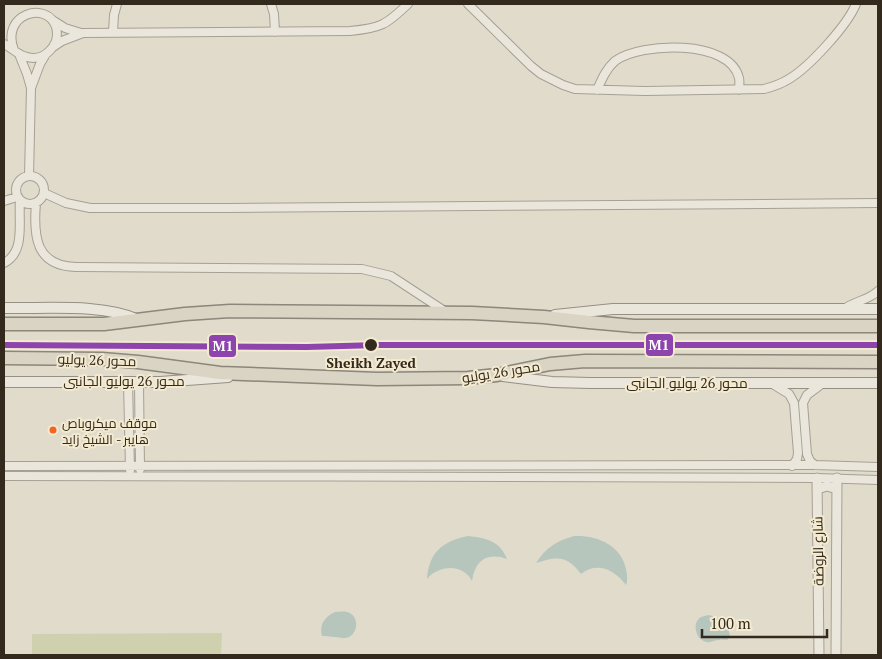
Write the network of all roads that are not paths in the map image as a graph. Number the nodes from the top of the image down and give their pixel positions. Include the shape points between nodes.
1 (40, 4) edge
2 (116, 4) edge
3 (271, 4) edge
4 (408, 4) edge
5 (468, 4) edge
6 (856, 4) edge
7 (46, 13) junction
8 (54, 21) junction
9 (113, 32) junction
10 (275, 32) junction
11 (83, 33) junction
12 (4, 44) edge
13 (53, 47) junction
14 (16, 52) junction
15 (46, 54) junction
16 (31, 88) junction
17 (597, 90) junction
18 (739, 90) junction
19 (29, 176) junction
20 (44, 193) junction
21 (18, 198) junction
22 (4, 201) edge
23 (36, 203) junction
24 (878, 203) edge
25 (4, 263) edge
26 (878, 291) edge
27 (4, 308) edge
28 (844, 308) junction
29 (878, 308) edge
30 (448, 313) junction
31 (544, 317) junction
32 (140, 320) junction
33 (4, 324) edge
34 (878, 326) edge
35 (4, 358) edge
36 (878, 362) edge
37 (243, 375) junction
38 (497, 375) junction
39 (4, 382) edge
40 (128, 382) junction
41 (139, 382) junction
42 (823, 383) junction
43 (878, 383) edge
44 (771, 384) junction
45 (130, 465) junction
46 (140, 465) junction
47 (402, 465) junction
48 (653, 465) junction
49 (815, 465) junction
50 (4, 466) edge
51 (31, 466) junction
52 (792, 466) junction
53 (831, 466) junction
54 (878, 467) edge
55 (402, 475) junction
56 (4, 476) edge
57 (31, 476) junction
58 (140, 476) junction
59 (130, 477) junction
60 (653, 477) junction
61 (817, 478) junction
62 (836, 478) junction
63 (878, 480) edge
64 (817, 489) junction
65 (837, 489) junction
66 (819, 655) edge
67 (836, 655) edge

1 - 7 street
2 - 9 street
3 - 10 street
4 - 10 street via 378,28
5 - 17 street via 540,74 575,89
6 - 18 street via 840,30 799,72 776,86
7 - 8 street
7 - 14 street via 32,9 20,11 9,22 8,39
8 - 11 street
8 - 13 street via 57,34
9 - 10 street
9 - 11 street
11 - 13 street
12 - 14 street
13 - 15 street
14 - 15 street via 32,58
14 - 16 street via 24,64
15 - 16 street
16 - 19 street
17 - 18 street
17 - 18 street via 607,70 621,58 638,52 671,48 704,51 726,60 740,79
19 - 20 street via 41,181
19 - 21 street via 17,185
20 - 23 street
20 - 24 street via 66,204 90,208
21 - 22 street
21 - 23 street via 27,204
21 - 25 street via 18,248
23 - 30 street via 34,217 38,244 46,258 58,266 362,268 391,276
26 - 28 street
27 - 32 main road via 101,309
28 - 29 main road
28 - 31 main road via 613,309
30 - 31 highway
30 - 32 highway via 230,311
31 - 34 highway via 634,326
32 - 33 highway via 104,324
35 - 37 highway, محور 26 يوليو via 120,360
36 - 38 highway, محور 26 يوليو via 585,361 550,364
37 - 38 highway, محور 26 يوليو via 377,379 454,379
37 - 41 main road, محور 26 يوليو الجانبى
38 - 44 main road, محور 26 يوليو الجانبى via 571,383
39 - 40 main road, محور 26 يوليو الجانبى
40 - 41 main road, محور 26 يوليو الجانبى
40 - 45 street
41 - 46 street
42 - 43 main road, محور 26 يوليو الجانبى
42 - 44 main road, محور 26 يوليو الجانبى
42 - 49 street via 807,395 803,404 807,454
44 - 52 street via 789,394 794,403 798,453
45 - 46 street
45 - 51 street
45 - 59 street
46 - 47 street
46 - 58 street
47 - 48 street
47 - 55 street
48 - 52 street
48 - 60 street
49 - 52 street
49 - 53 street
50 - 51 street
51 - 57 street
53 - 54 street
53 - 62 street
55 - 58 street
55 - 60 street
56 - 57 street
57 - 59 street
58 - 59 street
60 - 61 street
61 - 62 street
61 - 64 street, شارع الروضة
62 - 63 street
62 - 65 street, شارع الروضة
64 - 65 street via 827,486
64 - 66 street, شارع الروضة
65 - 67 street, شارع الروضة

